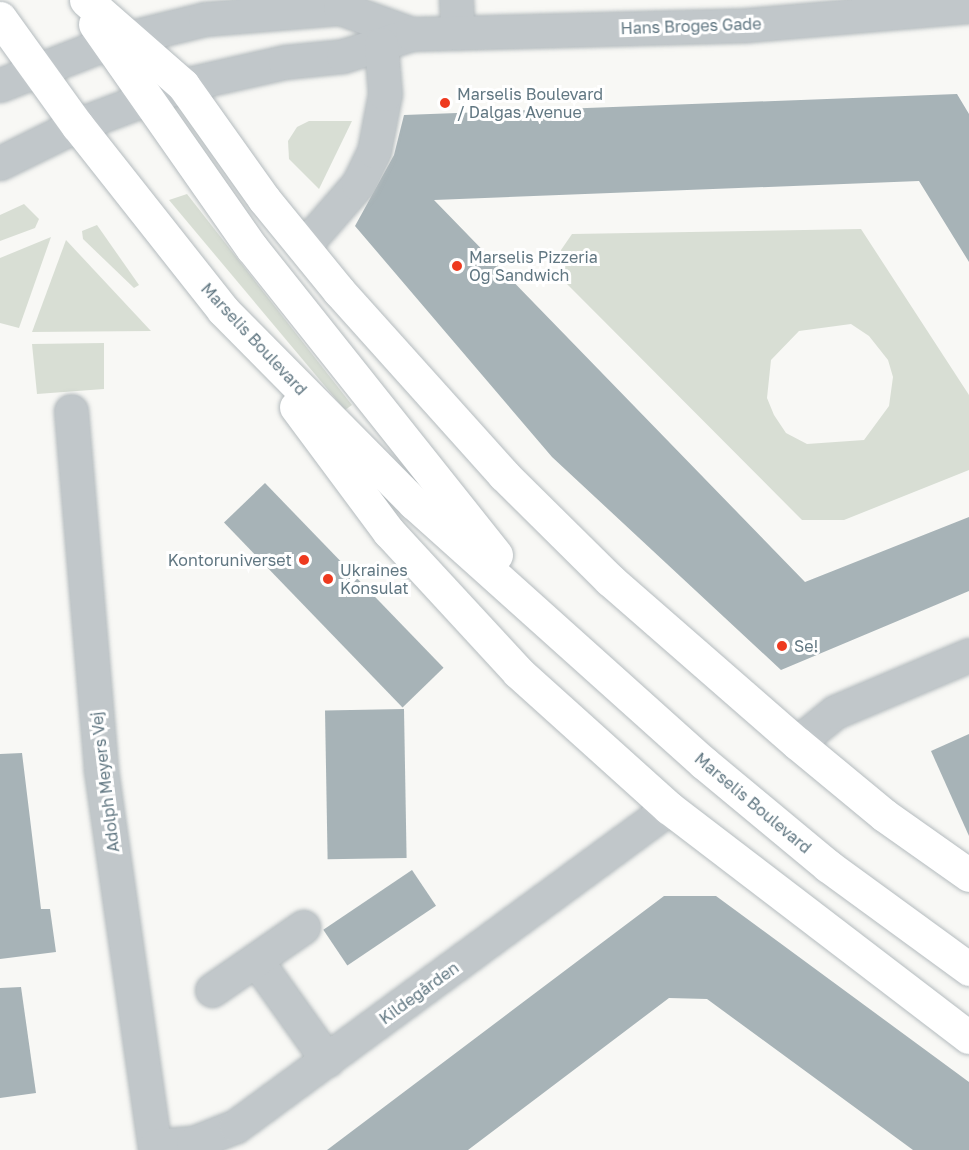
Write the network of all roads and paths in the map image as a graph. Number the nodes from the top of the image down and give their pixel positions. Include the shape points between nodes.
1 (79, 0) edge
2 (86, 0) edge
3 (456, 0) edge
4 (969, 6) edge
5 (723, 13) edge
6 (0, 18) edge
7 (458, 33) junction
8 (412, 34) junction
9 (118, 40) junction
10 (381, 44) junction
11 (37, 69) junction
12 (0, 85) edge
13 (183, 85) junction
14 (146, 98) junction
15 (77, 125) junction
16 (0, 163) edge
17 (303, 247) junction
18 (223, 310) junction
19 (71, 411) dead end
20 (549, 623) junction
21 (969, 654) edge
22 (797, 743) junction
23 (669, 808) junction
24 (969, 875) edge
25 (303, 927) dead end
26 (256, 960) junction
27 (969, 969) edge
28 (212, 990) dead end
29 (969, 1036) edge
30 (327, 1060) junction
31 (155, 1148) edge

1 - 9 main road, Marselis Boulevard
2 - 9 main road
3 - 7 street
4 - 5 street, Hans Broges Gade
5 - 7 street, Hans Broges Gade
6 - 11 main road, Marselis Boulevard
7 - 8 street, Hans Broges Gade
8 - 9 street, Hans Broges Gade via 340,8 205,19
8 - 10 street, Hans Broges Gade
9 - 11 street, Hans Broges Gade
9 - 13 main road
9 - 14 main road, Marselis Boulevard
10 - 13 street, Hans Broges Gade via 343,56 285,62
10 - 17 street via 385,94 374,151 358,184
11 - 12 street, Hans Broges Gade
11 - 15 main road, Marselis Boulevard
13 - 14 street, Hans Broges Gade
13 - 17 main road
14 - 15 street, Hans Broges Gade
14 - 20 main road, Marselis Boulevard via 265,265
15 - 16 street, Hans Broges Gade
15 - 18 main road, Marselis Boulevard
17 - 22 main road via 413,378 504,475 610,580
18 - 20 main road, Marselis Boulevard via 414,503
18 - 23 main road via 389,532 518,672
19 - 31 street, Adolph Meyers Vej via 101,770
20 - 27 main road, Marselis Boulevard via 672,735 828,866
21 - 22 street via 835,712
22 - 24 main road via 884,815
23 - 29 main road
23 - 30 street, Kildegården
25 - 26 street
26 - 28 street
26 - 30 street
30 - 31 street, Kildegården via 236,1125 194,1143

